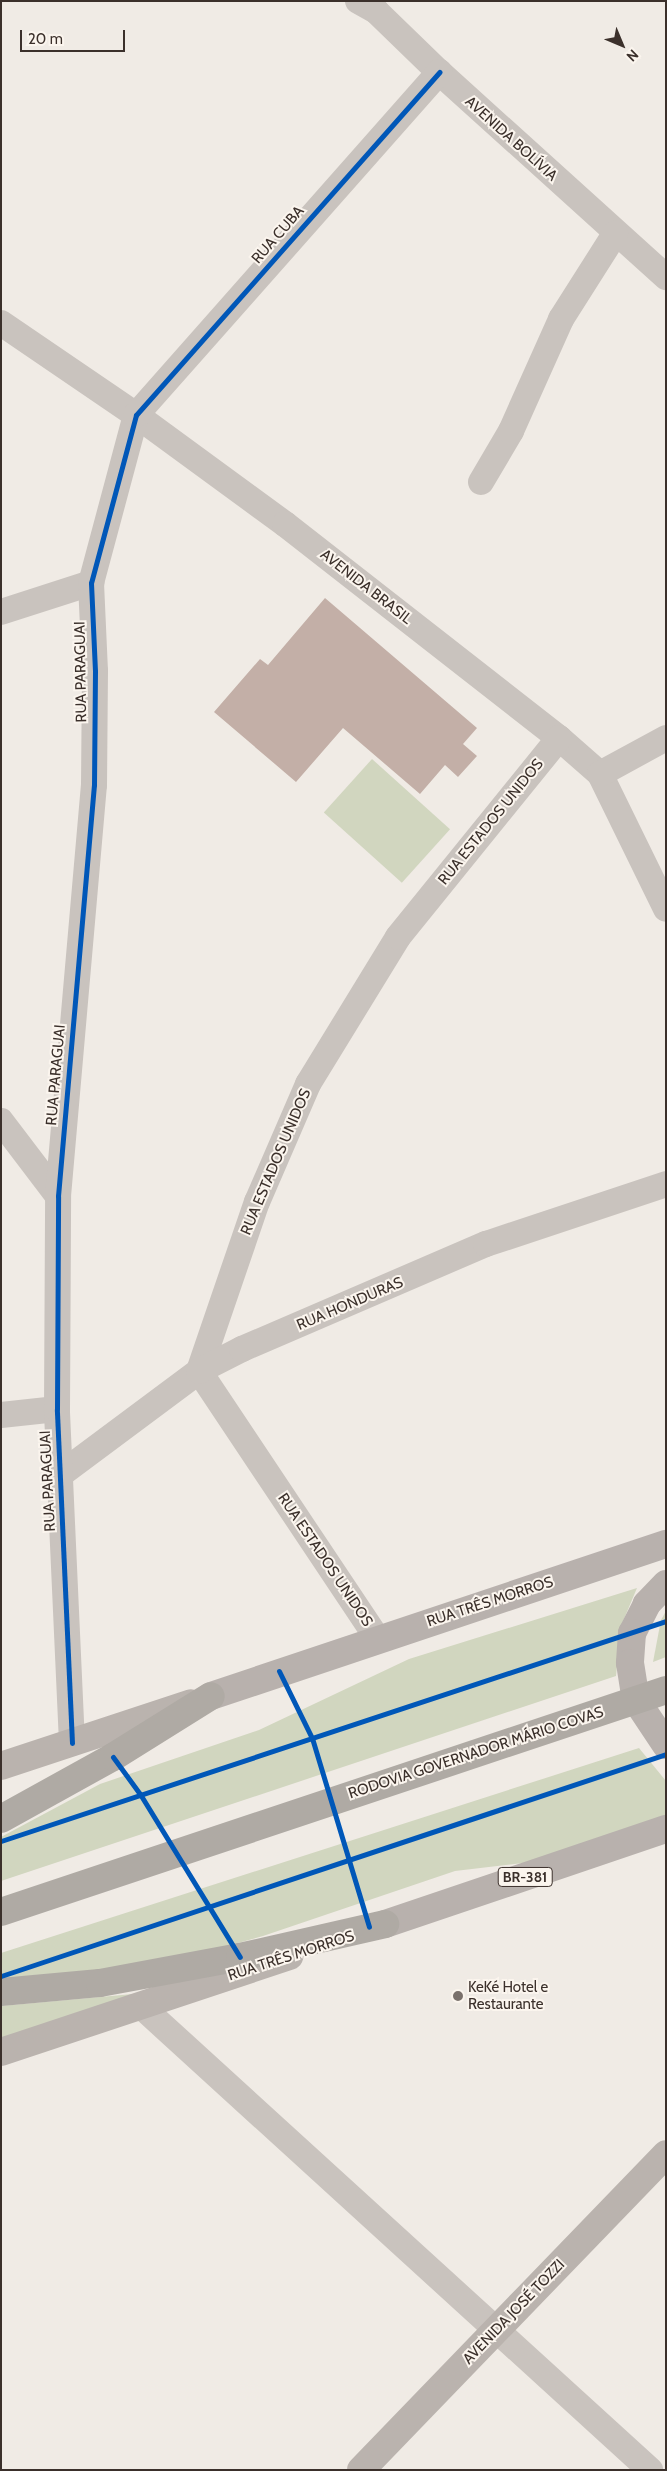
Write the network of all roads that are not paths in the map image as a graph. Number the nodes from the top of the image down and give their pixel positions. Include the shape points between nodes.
1 (372, 4) edge
2 (439, 72) junction
3 (615, 234) junction
4 (666, 277) edge
5 (1, 323) edge
6 (136, 415) junction
7 (481, 482) dead end
8 (91, 583) junction
9 (1, 612) edge
10 (559, 738) junction
11 (666, 738) edge
12 (600, 774) junction
13 (666, 909) edge
14 (1, 1121) edge
15 (666, 1184) edge
16 (58, 1196) junction
17 (199, 1371) junction
18 (57, 1409) junction
19 (1, 1415) edge
20 (61, 1474) junction
21 (666, 1544) edge
22 (666, 1584) edge
23 (377, 1638) junction
24 (666, 1690) edge
25 (211, 1696) junction
26 (636, 1700) junction
27 (72, 1743) junction
28 (666, 1745) edge
29 (1, 1766) edge
30 (1, 1819) edge
31 (666, 1829) edge
32 (1, 1912) edge
33 (385, 1924) junction
34 (1, 1992) edge
35 (141, 2006) junction
36 (1, 2052) edge
37 (666, 2154) edge
38 (495, 2332) junction
39 (361, 2470) edge
40 (650, 2470) edge

1 - 2 street, AVENIDA BOLÍVIA
2 - 3 street, AVENIDA BOLÍVIA
2 - 6 street, RUA CUBA
3 - 4 street, AVENIDA BOLÍVIA
3 - 7 street via 561,319 511,431
5 - 6 street, AVENIDA BRASIL
6 - 8 street, RUA PARAGUAI
6 - 10 street, AVENIDA BRASIL via 285,524
8 - 9 street
8 - 16 street, RUA PARAGUAI via 95,671 94,785
10 - 12 street, AVENIDA BRASIL
10 - 17 street, RUA ESTADOS UNIDOS via 398,937 308,1084 257,1202
11 - 12 street
12 - 13 street, AVENIDA BRASIL
14 - 16 street
15 - 17 street, RUA HONDURAS via 486,1244
16 - 18 street, RUA PARAGUAI
17 - 20 street, RUA HONDURAS
17 - 23 street, RUA ESTADOS UNIDOS
18 - 19 street
18 - 20 street, RUA PARAGUAI
20 - 27 street, RUA PARAGUAI
21 - 23 main road, RUA TRÊS MORROS
22 - 26 main road via 646,1604 632,1633 630,1663
23 - 25 main road, RUA TRÊS MORROS
24 - 26 highway, RODOVIA GOVERNADOR MÁRIO COVAS
25 - 27 main road, RUA TRÊS MORROS
25 - 30 highway via 114,1757
26 - 28 main road
26 - 32 highway, RODOVIA GOVERNADOR MÁRIO COVAS
27 - 29 main road, RUA TRÊS MORROS
31 - 33 main road, RUA TRÊS MORROS / BR-381
33 - 34 highway via 240,1957 100,1983
33 - 35 main road, RUA TRÊS MORROS / BR-381
35 - 36 main road, RUA TRÊS MORROS / BR-381
35 - 38 street
37 - 38 main road, AVENIDA JOSÉ TOZZI
38 - 39 main road, AVENIDA JOSÉ TOZZI
38 - 40 street

